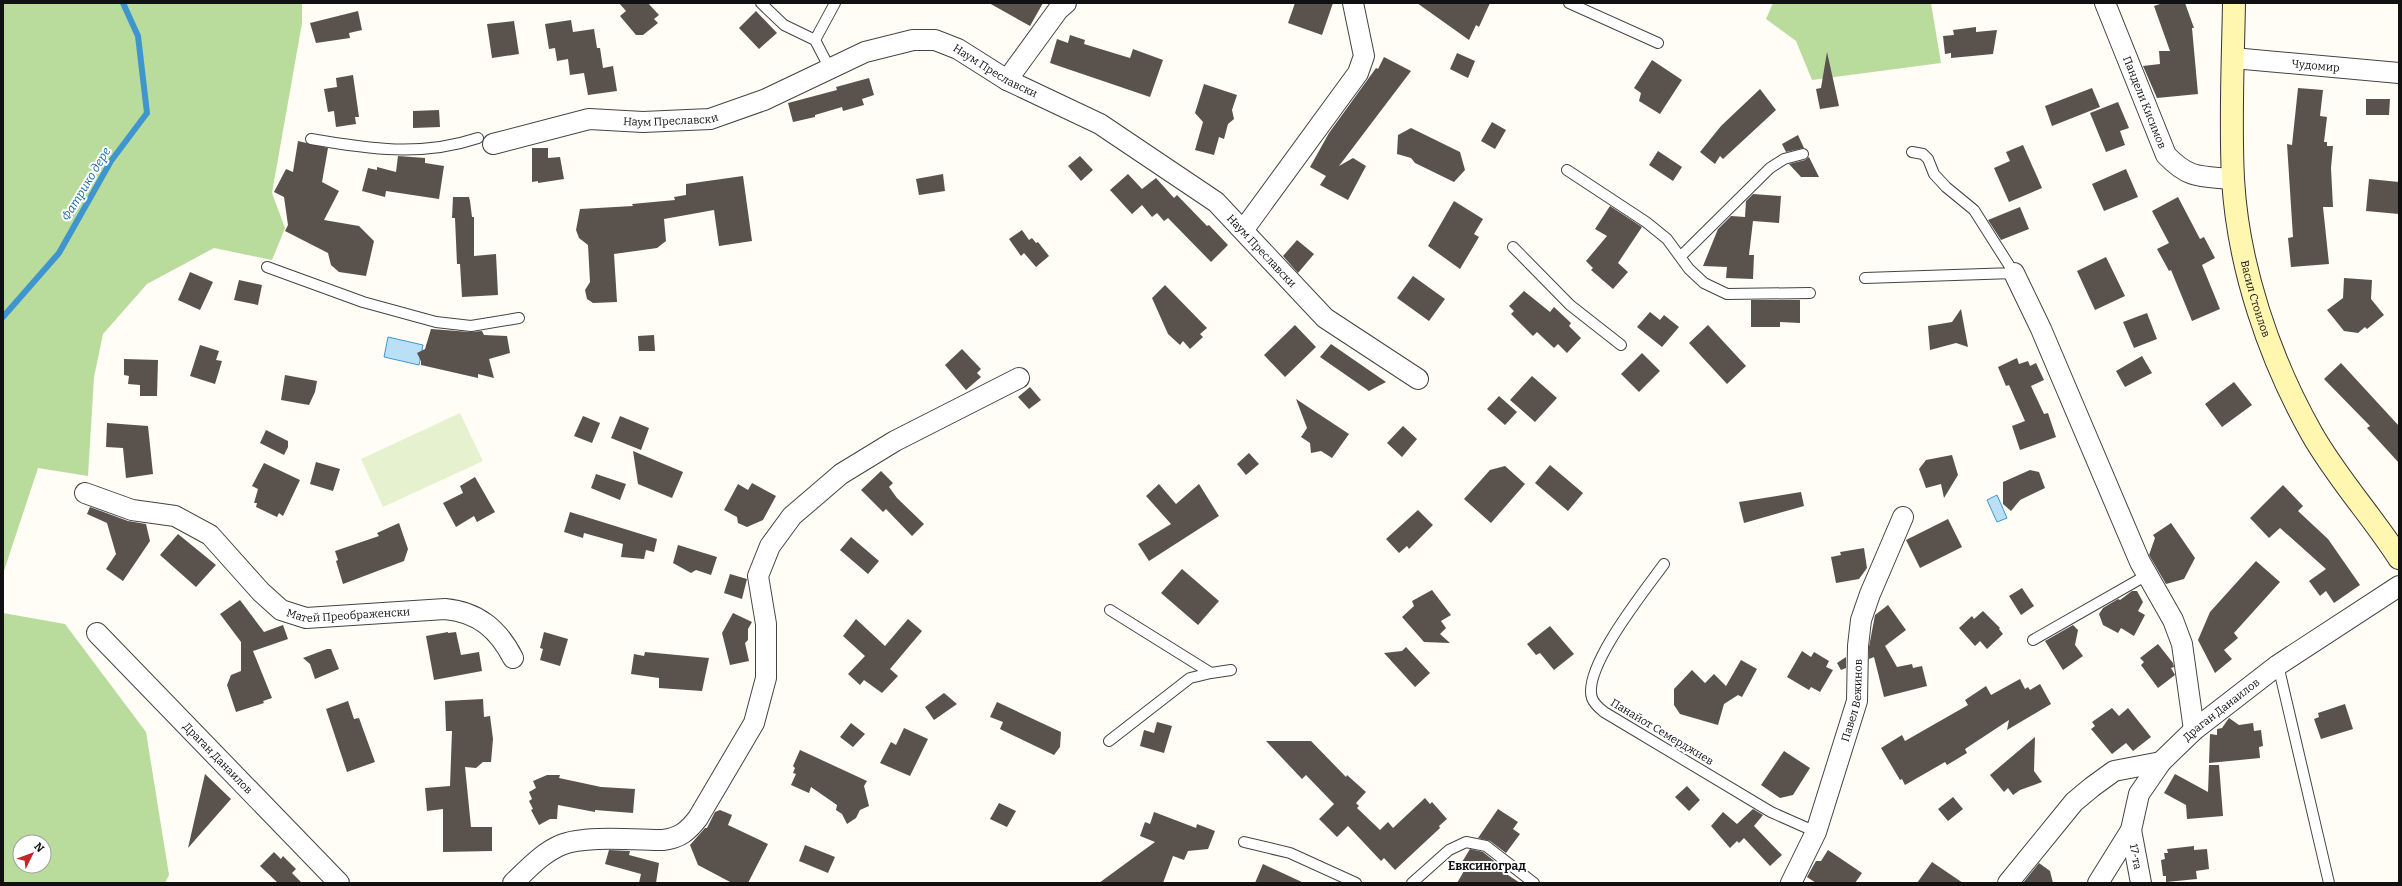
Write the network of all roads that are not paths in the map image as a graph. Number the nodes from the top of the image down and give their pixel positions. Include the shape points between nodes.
1 (761, 3) edge
2 (835, 3) edge
3 (1066, 3) edge
4 (1354, 3) edge
5 (1569, 3) edge
6 (2105, 3) edge
7 (2234, 3) edge
8 (814, 40) junction
9 (1658, 43) dead end
10 (2233, 58) junction
11 (830, 69) junction
12 (2399, 72) edge
13 (1007, 80) junction
14 (311, 139) dead end
15 (486, 141) joint
16 (1912, 152) dead end
17 (1803, 154) dead end
18 (1567, 170) dead end
19 (2233, 179) junction
20 (1244, 229) junction
21 (1513, 247) dead end
22 (1681, 256) junction
23 (267, 267) dead end
24 (2014, 273) junction
25 (1865, 278) dead end
26 (1810, 293) dead end
27 (519, 318) dead end
28 (1621, 345) dead end
29 (1019, 378) dead end
30 (1418, 379) dead end
31 (85, 493) dead end
32 (1903, 517) dead end
33 (2398, 553) edge
34 (1664, 564) dead end
35 (2147, 575) junction
36 (2399, 586) edge
37 (1110, 610) dead end
38 (97, 633) dead end
39 (2033, 640) dead end
40 (513, 658) dead end
41 (2278, 665) junction
42 (1231, 670) dead end
43 (1211, 673) junction
44 (2194, 730) junction
45 (1109, 741) dead end
46 (2161, 762) junction
47 (2132, 830) junction
48 (1816, 832) junction
49 (1244, 842) dead end
50 (339, 883) edge
51 (513, 883) edge
52 (1356, 883) edge
53 (1412, 883) edge
54 (1534, 883) edge
55 (1791, 883) edge
56 (2008, 883) edge
57 (2098, 883) edge
58 (2141, 883) edge
59 (2329, 883) edge

1 - 8 lane via 784,25
2 - 8 lane
3 - 13 street via 1058,10
4 - 20 street via 1364,56 1358,73
5 - 9 lane
6 - 19 street, Пандели Кисимов via 2166,155 2180,170 2197,176
7 - 10 street, Васил Стоилов
8 - 11 lane
10 - 12 street, Чудомир
10 - 19 street, Васил Стоилов
11 - 13 street, Наум Преславски via 865,52 913,40 935,40 958,49
11 - 15 street, Наум Преславски via 764,100 710,119 643,122 589,119
13 - 20 street, Наум Преславски via 1100,124 1216,202
14 - 15 lane via 376,150
16 - 24 lane via 1923,154 1934,174 1974,210
17 - 22 lane via 1784,159 1770,168
18 - 22 lane via 1646,222 1667,239
19 - 33 street, Васил Стоилов via 2248,272 2283,374 2313,435
20 - 30 street, Наум Преславски via 1280,272 1325,318
21 - 28 lane via 1570,305
22 - 26 lane via 1689,269 1704,284 1726,294
23 - 27 lane via 363,302 436,322 471,326
24 - 25 lane
24 - 35 street via 2041,329
29 - 51 street via 895,441 840,474 788,522 770,546 758,576 766,624 766,678 754,723 688,831 676,838 663,840 583,840 562,844 541,856
31 - 40 street, Матей Преображенски via 132,510 175,516 210,535 261,592 281,610 306,618 445,609 462,611 483,621 503,639
32 - 48 street, Павел Вежинов via 1861,620 1857,701
34 - 48 lane, Панайот Семерджиев via 1608,642 1592,684 1592,698 1604,712 1764,808
35 - 39 lane
35 - 44 street via 2173,620 2182,644
36 - 41 street, Драган Данаилов
37 - 43 lane
38 - 50 street, Драган Данаилов
41 - 44 street, Драган Данаилов
41 - 59 lane
42 - 43 lane
43 - 45 lane via 1190,678
44 - 46 street, Драган Данаилов
46 - 47 street, Драган Данаилов via 2139,794
46 - 56 street via 2114,771 2092,787 2074,802
47 - 57 street, Драган Данаилов
47 - 58 street, 17-та
48 - 55 street, Павел Вежинов
49 - 52 lane via 1290,853
53 - 54 lane via 1449,850 1466,842 1486,846

